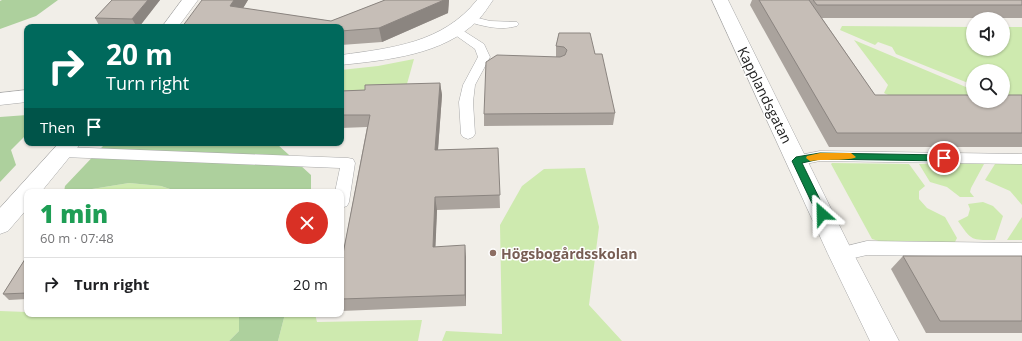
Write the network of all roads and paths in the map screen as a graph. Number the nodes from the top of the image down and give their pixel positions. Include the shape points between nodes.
1 (190, 0) edge
2 (485, 0) edge
3 (720, 0) edge
4 (470, 19) junction
5 (172, 24) edge
6 (513, 24) dead end
7 (455, 30) junction
8 (484, 57) junction
9 (344, 60) edge
10 (497, 61) edge
11 (24, 96) edge
12 (0, 99) edge
13 (468, 134) dead end
14 (67, 148) edge
15 (1022, 159) edge
16 (796, 161) junction
17 (31, 189) edge
18 (343, 189) edge
19 (24, 197) edge
20 (0, 224) edge
21 (1022, 250) edge
22 (841, 254) junction
23 (885, 341) edge

1 - 5 street
2 - 4 street
3 - 16 street, Kapplandsgatan
4 - 6 lane via 490,24
4 - 7 street
7 - 8 lane via 480,47
7 - 9 street via 413,48 385,55
8 - 10 lane
8 - 13 lane via 469,85 466,102
11 - 12 street
14 - 17 street
14 - 18 lane via 348,163
15 - 16 lane via 820,156
16 - 22 street, Kapplandsgatan
19 - 20 street
21 - 22 lane via 867,248
22 - 23 street, Kapplandsgatan

